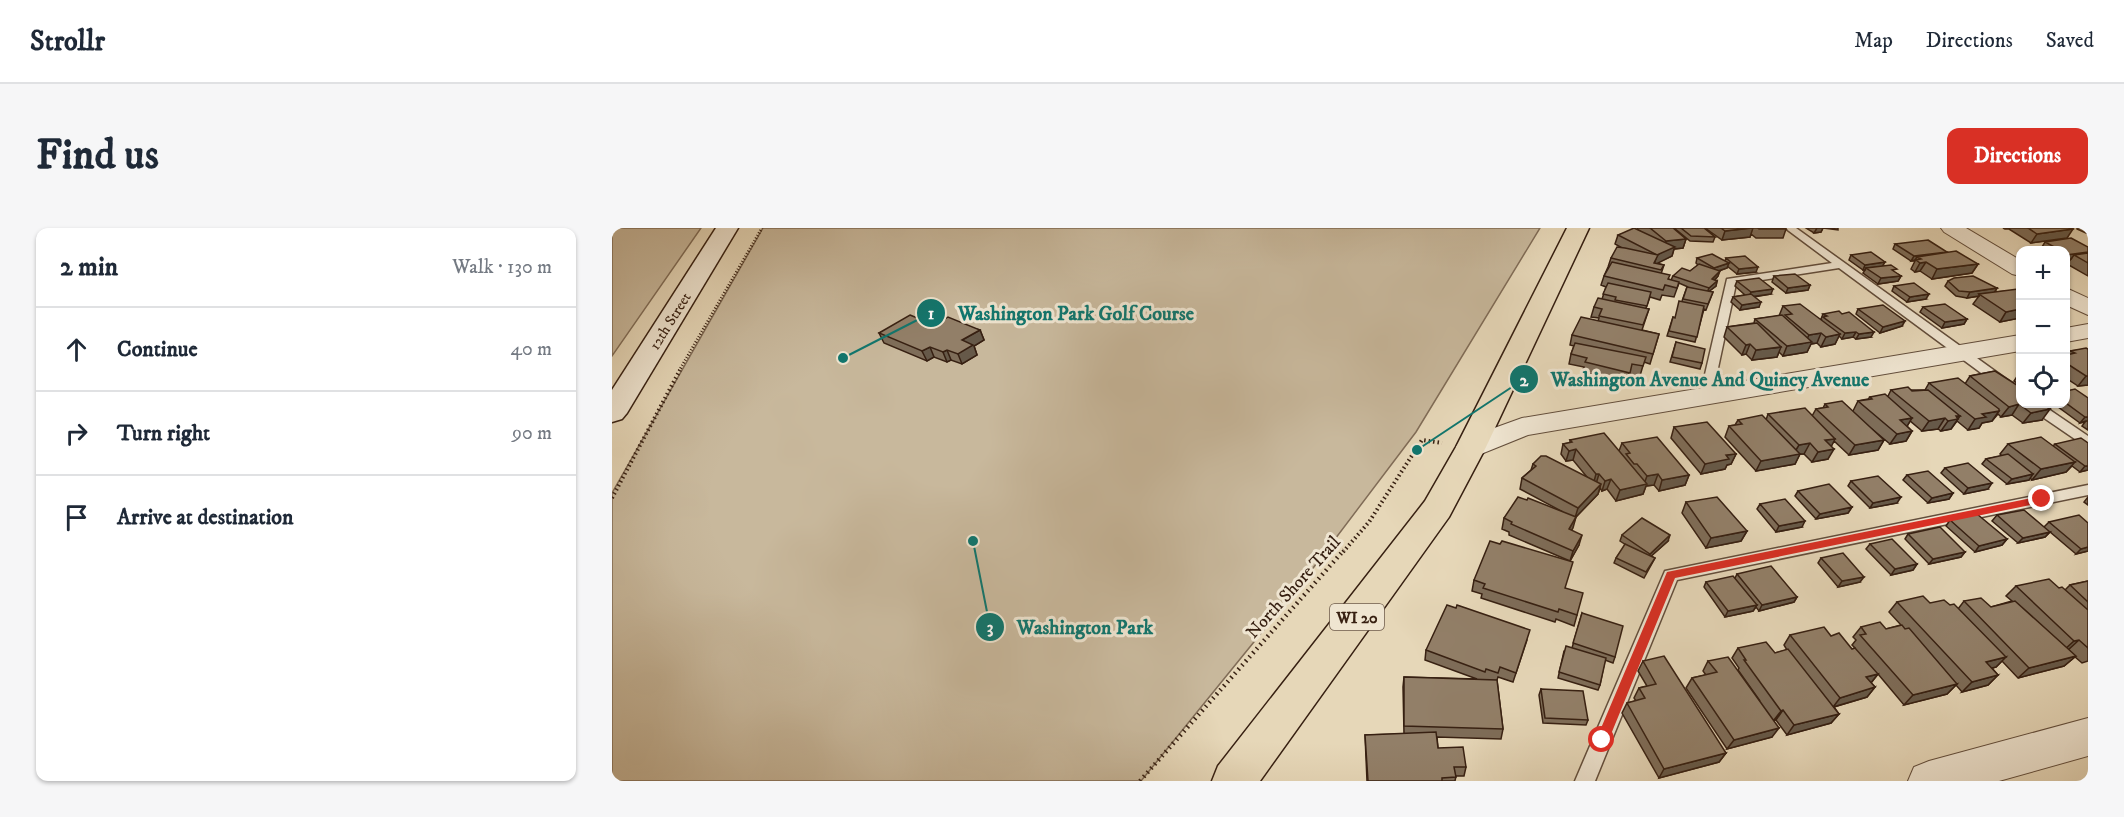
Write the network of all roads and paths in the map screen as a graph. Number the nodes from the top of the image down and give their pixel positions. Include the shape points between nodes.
1 (727, 228) edge
2 (762, 228) edge
3 (1578, 228) edge
4 (1790, 228) edge
5 (1951, 228) edge
6 (1841, 265) junction
7 (2016, 267) edge
8 (2070, 297) edge
9 (2088, 308) edge
10 (2088, 331) edge
11 (2070, 334) edge
12 (2016, 344) edge
13 (1962, 353) junction
14 (2016, 391) edge
15 (1706, 396) junction
16 (2039, 408) edge
17 (612, 413) edge
18 (2088, 443) edge
19 (1471, 447) junction
20 (2088, 490) edge
21 (612, 498) edge
22 (2088, 736) edge
23 (1140, 781) edge
24 (1234, 781) edge
25 (1585, 781) edge
26 (1929, 781) edge

1 - 17 street, 12th Street
2 - 21 path via 662,401
3 - 19 main road, WI 20
4 - 6 lane
5 - 7 street
6 - 13 lane
6 - 15 lane via 1731,281
8 - 9 street
10 - 11 street
12 - 13 street
13 - 14 lane
13 - 15 street
15 - 19 street via 1522,428
16 - 18 lane
19 - 23 path, North Shore Trail via 1422,440 1369,522
19 - 24 main road, WI 20 via 1437,509
20 - 25 lane via 1671,575
22 - 26 street

